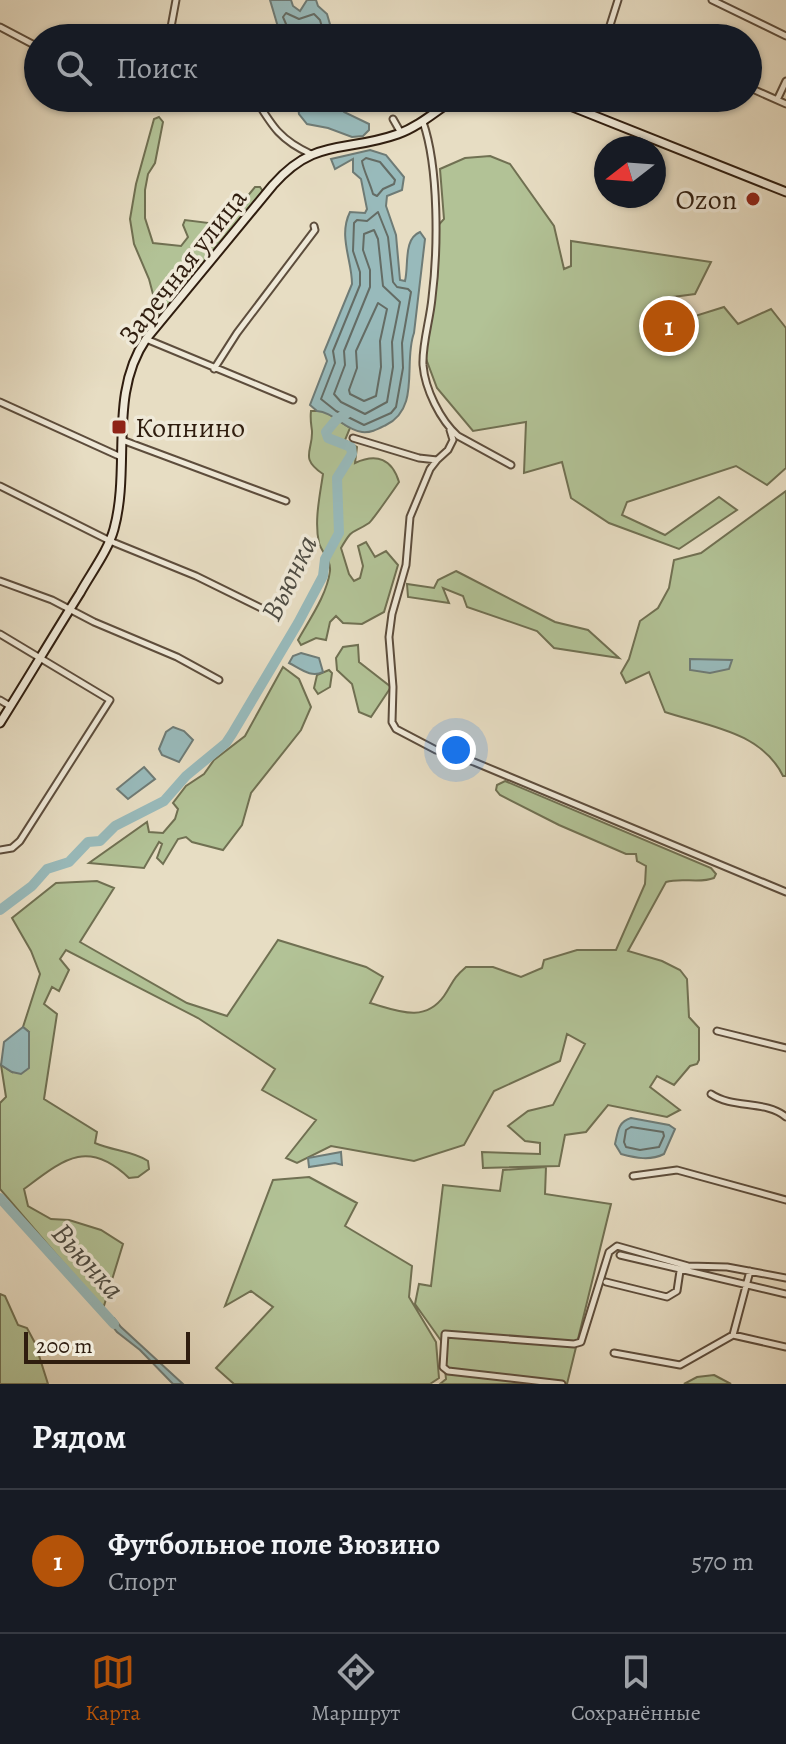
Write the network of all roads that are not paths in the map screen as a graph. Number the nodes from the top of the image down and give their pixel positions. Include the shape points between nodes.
1 (176, 0) edge
2 (618, 0) edge
3 (712, 0) edge
4 (172, 24) edge
5 (611, 24) edge
6 (761, 24) edge
7 (762, 24) edge
8 (0, 27) edge
9 (786, 36) edge
10 (24, 40) edge
11 (786, 81) edge
12 (762, 93) edge
13 (777, 100) junction
14 (786, 104) edge
15 (263, 112) edge
16 (437, 112) edge
17 (586, 112) edge
18 (393, 119) dead end
19 (423, 122) junction
20 (401, 133) junction
21 (311, 154) junction
22 (786, 192) edge
23 (314, 226) dead end
24 (146, 339) junction
25 (214, 369) junction
26 (293, 400) dead end
27 (0, 402) edge
28 (450, 429) junction
29 (353, 438) dead end
30 (122, 440) junction
31 (121, 457) junction
32 (437, 460) junction
33 (511, 465) dead end
34 (0, 486) edge
35 (286, 501) dead end
36 (110, 541) junction
37 (0, 581) edge
38 (70, 608) junction
39 (265, 610) dead end
40 (0, 634) edge
41 (42, 658) junction
42 (219, 680) dead end
43 (0, 700) edge
44 (10, 706) junction
45 (0, 723) edge
46 (0, 850) edge
47 (786, 892) edge
48 (717, 1031) dead end
49 (786, 1048) edge
50 (711, 1094) dead end
51 (786, 1117) edge
52 (633, 1176) dead end
53 (786, 1200) edge
54 (620, 1255) dead end
55 (680, 1271) junction
56 (750, 1271) junction
57 (786, 1278) edge
58 (606, 1282) dead end
59 (746, 1284) junction
60 (786, 1294) edge
61 (733, 1335) junction
62 (786, 1347) edge
63 (614, 1353) dead end
64 (562, 1384) edge

1 - 4 street
2 - 5 street
3 - 6 street
7 - 9 street
8 - 10 street
11 - 13 street
12 - 13 street
13 - 14 street
15 - 21 street via 289,144
16 - 19 street, Заречная улица
17 - 22 street
18 - 20 street
19 - 20 street, Заречная улица
19 - 28 street via 434,187 436,256 423,367
20 - 21 street, Заречная улица
21 - 24 street, Заречная улица via 284,173
23 - 25 street
24 - 25 street
24 - 30 street, Заречная улица via 129,377
25 - 26 street
27 - 31 street
28 - 32 street via 453,440
28 - 33 street
29 - 32 street
30 - 31 street, Заречная улица
30 - 35 street
31 - 36 street, Заречная улица
32 - 47 street via 410,517 406,565 392,614 391,715 396,729
34 - 36 street
36 - 38 street, Заречная улица
36 - 39 street
37 - 38 street
38 - 41 street, Заречная улица
38 - 42 street
40 - 41 street
41 - 44 street, Заречная улица
41 - 46 street via 110,700 20,841
43 - 44 street
44 - 45 street, Заречная улица
48 - 49 street
50 - 51 street
52 - 53 street via 677,1170
54 - 55 street
55 - 58 street via 677,1291 667,1297
55 - 59 street
56 - 57 street
56 - 59 street
56 - 64 street via 688,1266 617,1246 609,1252 581,1342 445,1334 443,1367 448,1371
59 - 60 street
59 - 61 street
61 - 62 street
61 - 63 street via 680,1365

